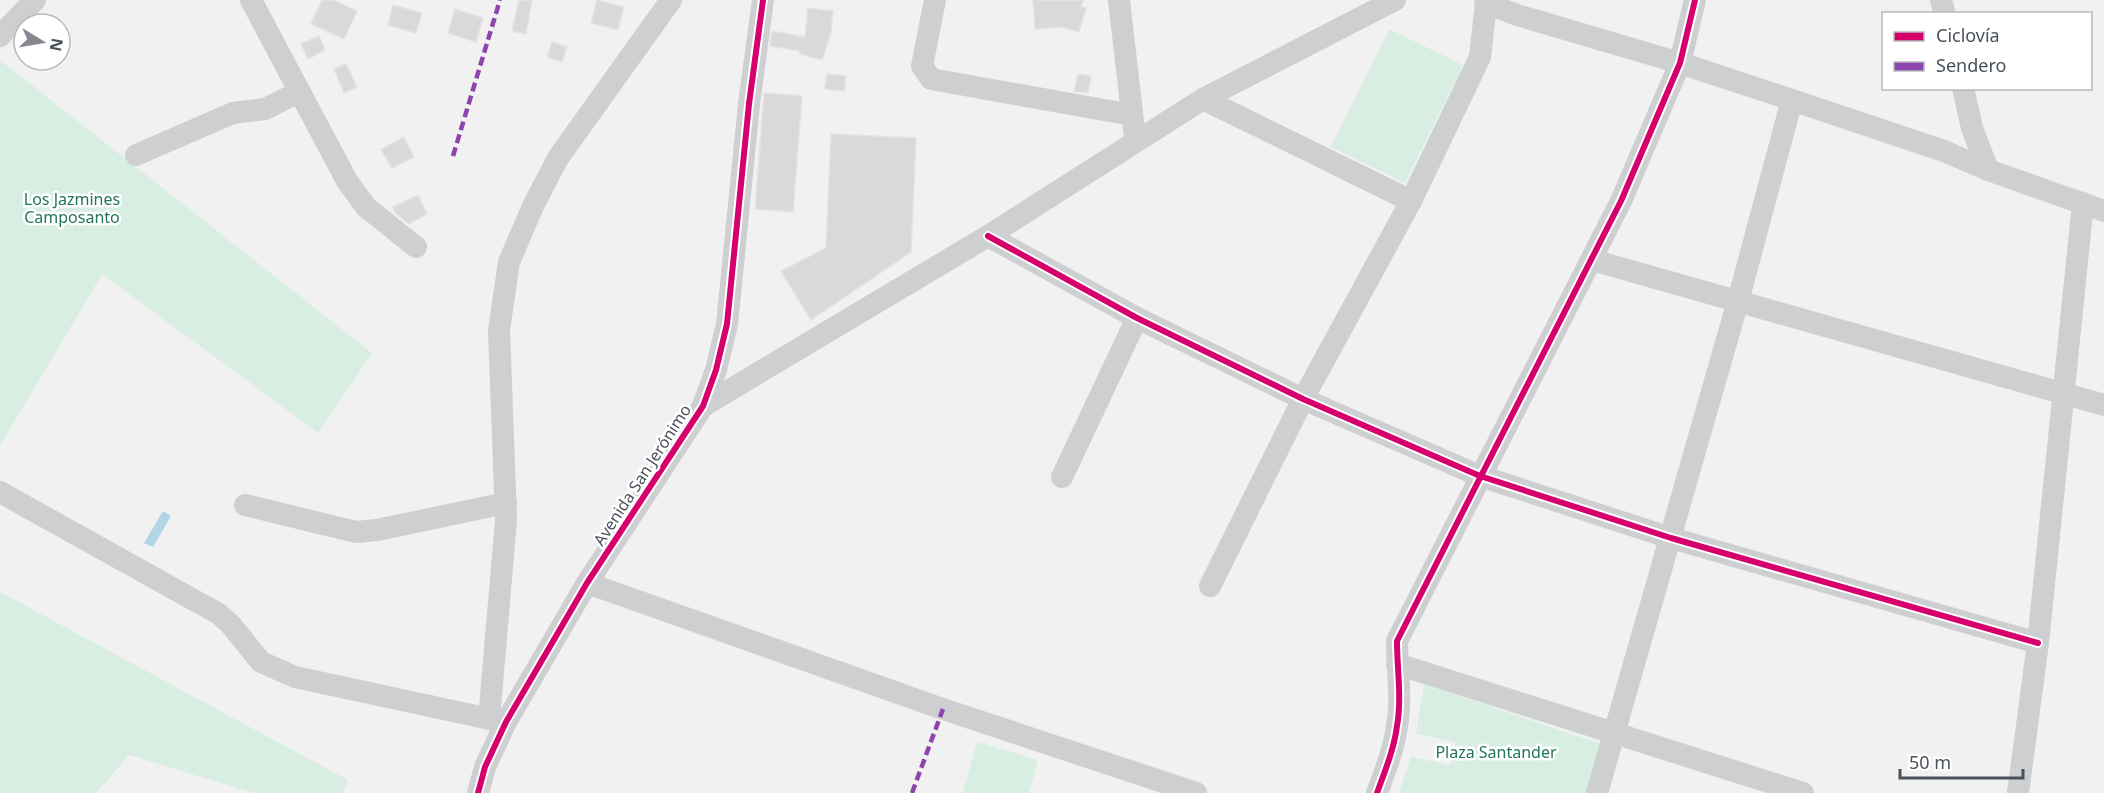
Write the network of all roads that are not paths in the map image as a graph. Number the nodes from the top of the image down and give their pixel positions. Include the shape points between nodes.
1 (35, 0) edge
2 (251, 0) edge
3 (672, 0) edge
4 (763, 0) edge
5 (935, 0) edge
6 (1119, 0) edge
7 (1395, 0) edge
8 (1695, 0) edge
9 (1485, 2) edge
10 (0, 36) edge
11 (1680, 63) junction
12 (1963, 90) edge
13 (299, 92) junction
14 (1203, 99) junction
15 (1792, 100) junction
16 (1132, 115) junction
17 (1972, 128) junction
18 (1136, 142) junction
19 (1950, 153) junction
20 (136, 155) dead end
21 (1988, 170) junction
22 (1411, 201) junction
23 (2093, 207) edge
24 (988, 236) junction
25 (416, 247) dead end
26 (1592, 260) junction
27 (1738, 301) junction
28 (1137, 318) junction
29 (2063, 394) junction
30 (1304, 399) junction
31 (2104, 405) edge
32 (703, 406) junction
33 (1480, 476) junction
34 (1062, 477) dead end
35 (0, 492) edge
36 (506, 503) junction
37 (245, 505) dead end
38 (1671, 538) junction
39 (587, 583) junction
40 (1210, 586) dead end
41 (2038, 643) junction
42 (1397, 664) junction
43 (498, 720) junction
44 (1615, 732) junction
45 (478, 793) edge
46 (1196, 793) edge
47 (1377, 793) edge
48 (1597, 793) edge
49 (1803, 793) edge
50 (2018, 793) edge

1 - 10 street
2 - 13 street
3 - 36 street via 558,158 509,262 499,330
4 - 32 street, Avenida San Jerónimo via 727,324
5 - 16 street via 922,66 931,79
6 - 16 street
7 - 14 street
8 - 11 street
9 - 11 street
9 - 22 street via 1480,57
11 - 15 street
11 - 26 street
12 - 17 street
13 - 20 street via 266,109 233,113
13 - 25 street via 347,182 366,207
14 - 18 street
14 - 22 street
15 - 19 street
15 - 27 street
16 - 18 street
17 - 19 street via 1971,142
17 - 21 street
18 - 24 street
19 - 21 street
21 - 23 street
22 - 30 street
23 - 29 street
24 - 28 street
24 - 32 street
26 - 27 street
26 - 33 street
27 - 29 street
27 - 38 street
28 - 30 street
28 - 34 street
29 - 31 street
29 - 41 street
30 - 33 street
30 - 40 street
32 - 39 street, Avenida San Jerónimo
33 - 38 street
33 - 42 street via 1397,641
35 - 43 street via 219,614 261,662 295,677
36 - 37 street via 356,532
36 - 43 street
38 - 41 street
38 - 44 street
39 - 43 street, Avenida San Jerónimo
39 - 46 street via 943,709
41 - 50 street
42 - 44 street
42 - 47 street via 1397,724 1390,759
43 - 45 street, Avenida San Jerónimo
44 - 48 street
44 - 49 street

